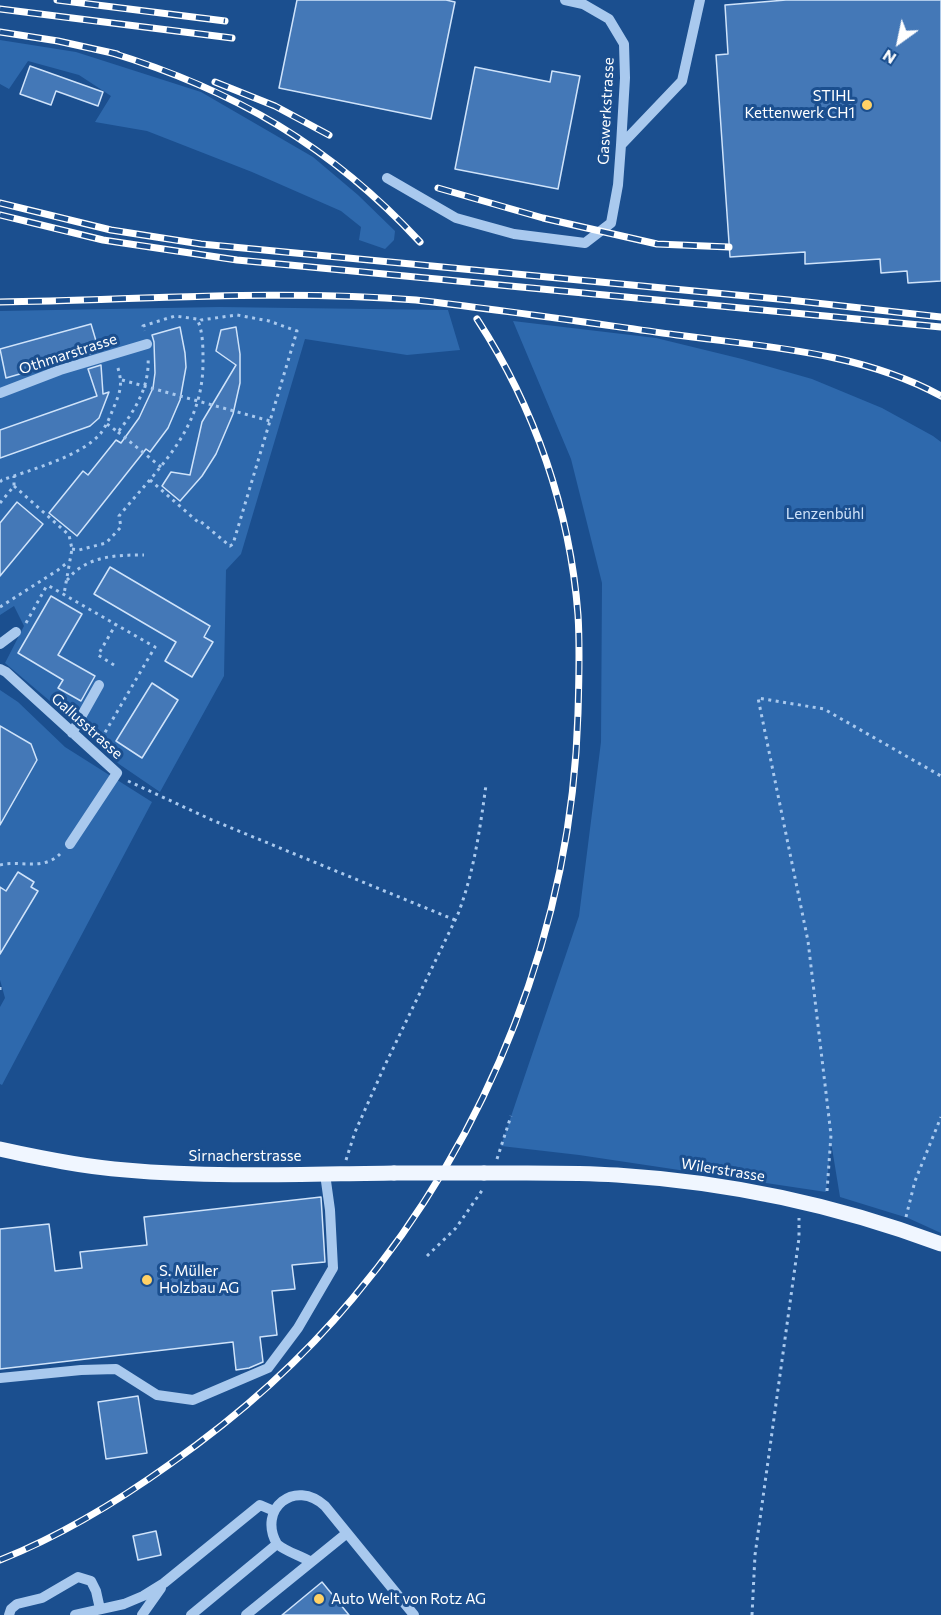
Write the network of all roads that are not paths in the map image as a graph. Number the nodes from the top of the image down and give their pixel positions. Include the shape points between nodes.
1 (565, 0) edge
2 (700, 0) edge
3 (621, 145) junction
4 (387, 178) dead end
5 (147, 344) road end
6 (0, 393) edge
7 (16, 632) road end
8 (0, 644) edge
9 (0, 669) edge
10 (99, 686) dead end
11 (72, 733) junction
12 (70, 844) road end
13 (0, 1149) edge
14 (488, 1173) joint
15 (326, 1174) junction
16 (941, 1244) edge
17 (0, 1378) edge
18 (274, 1511) junction
19 (347, 1533) junction
20 (278, 1544) junction
21 (311, 1563) junction
22 (164, 1583) junction
23 (100, 1609) junction
24 (9, 1615) edge
25 (75, 1615) edge
26 (142, 1615) edge
27 (191, 1615) edge
28 (246, 1615) edge
29 (414, 1615) edge

1 - 3 street, Gaswerkstrasse via 609,18 624,44 626,78
2 - 3 street via 682,81
3 - 4 street, Gaswerkstrasse via 611,223 585,243 514,234 456,218
5 - 6 street, Othmarstrasse
7 - 8 street
9 - 11 street, Gallusstrasse
10 - 11 street
11 - 12 street, Gallusstrasse via 117,773
13 - 15 main road, Sirnacherstrasse via 125,1170
14 - 15 main road, Sirnacherstrasse, bridge
14 - 16 main road, Wilerstrasse via 572,1173 716,1186 826,1208
15 - 17 street via 333,1268 298,1328 268,1368 193,1400 157,1395 116,1370
18 - 19 street via 294,1495 311,1496 325,1506
18 - 20 street via 271,1528
18 - 22 street via 260,1505
19 - 21 street
19 - 29 street
20 - 21 street
20 - 27 street
21 - 28 street
22 - 23 street via 124,1604
22 - 26 street
23 - 24 street via 91,1581 78,1577 42,1598 14,1606
23 - 25 street

